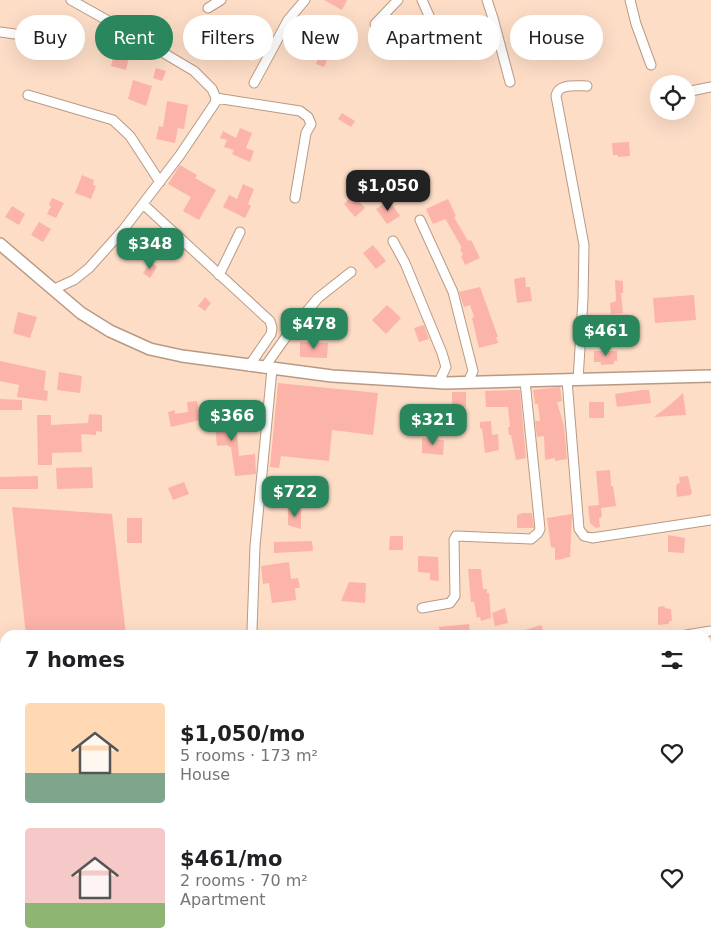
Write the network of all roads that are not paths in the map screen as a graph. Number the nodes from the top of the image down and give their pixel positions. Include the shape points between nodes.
1 (71, 0) edge
2 (221, 0) edge
3 (305, 0) edge
4 (398, 0) edge
5 (422, 0) edge
6 (487, 0) edge
7 (630, 0) edge
8 (208, 8) dead end
9 (383, 15) edge
10 (429, 15) edge
11 (0, 32) edge
12 (15, 34) dead end
13 (651, 65) dead end
14 (510, 82) dead end
15 (254, 83) dead end
16 (587, 86) dead end
17 (711, 87) edge
18 (695, 90) edge
19 (28, 95) dead end
20 (216, 98) junction
21 (160, 182) junction
22 (295, 198) dead end
23 (143, 204) junction
24 (420, 220) dead end
25 (240, 232) dead end
26 (393, 241) dead end
27 (0, 244) edge
28 (351, 272) dead end
29 (220, 274) junction
30 (54, 290) junction
31 (249, 366) junction
32 (268, 368) junction
33 (711, 376) edge
34 (572, 380) junction
35 (439, 382) junction
36 (468, 382) junction
37 (524, 382) junction
38 (711, 520) edge
39 (422, 608) dead end
40 (252, 630) dead end

1 - 20 street via 194,71 212,88
2 - 8 street
3 - 15 street via 288,20
4 - 9 street
5 - 10 street
6 - 14 street
7 - 13 street
11 - 12 street
16 - 34 street via 561,87 556,96 584,245 583,299
17 - 18 street
19 - 21 street via 113,120 130,136
20 - 21 street
20 - 22 street via 300,110 308,117 311,124 306,133
21 - 23 street
23 - 29 street
23 - 30 street via 90,268
24 - 36 street via 453,292 473,371
25 - 29 street
26 - 35 street via 444,360 446,368
27 - 30 street
28 - 32 street via 318,298 288,334
29 - 31 street via 270,321 271,334
30 - 31 street via 81,313 137,344 182,356
31 - 32 street
32 - 35 street via 332,376
32 - 40 street via 254,546
33 - 34 street
34 - 37 street
34 - 38 street via 579,529 584,536 592,538
35 - 36 street
36 - 37 street
37 - 39 street via 540,529 531,539 456,536 455,596 450,603

